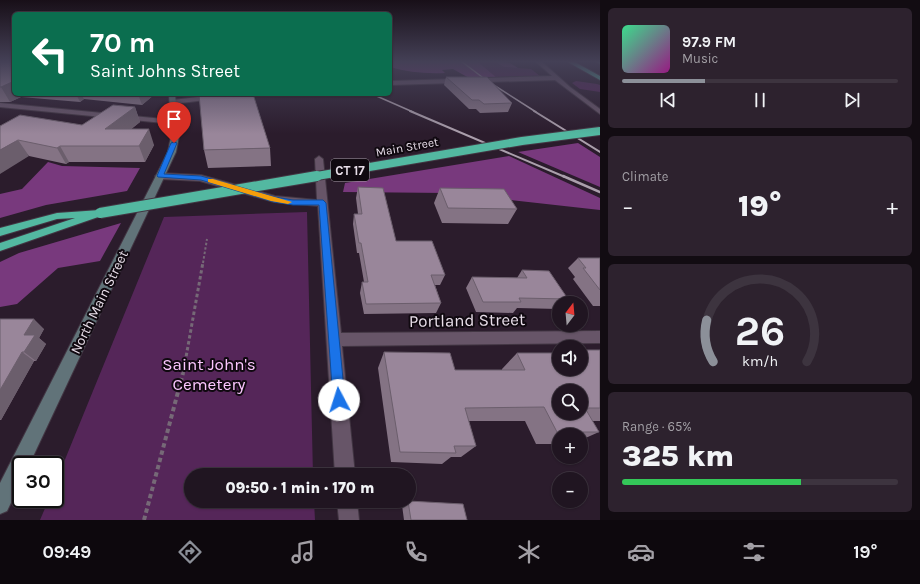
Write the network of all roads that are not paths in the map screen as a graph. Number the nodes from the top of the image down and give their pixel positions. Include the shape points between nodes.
1 (566, 85) edge
2 (201, 96) edge
3 (173, 98) edge
4 (0, 105) edge
5 (50, 110) junction
6 (600, 112) edge
7 (36, 117) edge
8 (174, 122) junction
9 (600, 131) edge
10 (319, 159) dead end
11 (160, 176) junction
12 (323, 203) junction
13 (100, 213) junction
14 (0, 232) edge
15 (0, 247) edge
16 (600, 337) edge
17 (334, 340) junction
18 (344, 468) edge
19 (0, 504) edge
20 (348, 508) edge
21 (349, 520) edge

1 - 6 street
2 - 3 street
3 - 8 street, North Main Street
4 - 5 street
5 - 7 street
5 - 8 street
8 - 11 street, North Main Street via 174,143
9 - 13 highway, Main Street / CT 17, bridge via 522,141
10 - 12 street
11 - 12 street via 201,178 274,200
11 - 19 street, North Main Street
12 - 17 street
13 - 14 highway, Main Street / CT 17 via 68,214
13 - 15 highway, Main Street / CT 17
16 - 17 street, Portland Street
17 - 18 street
20 - 21 street

